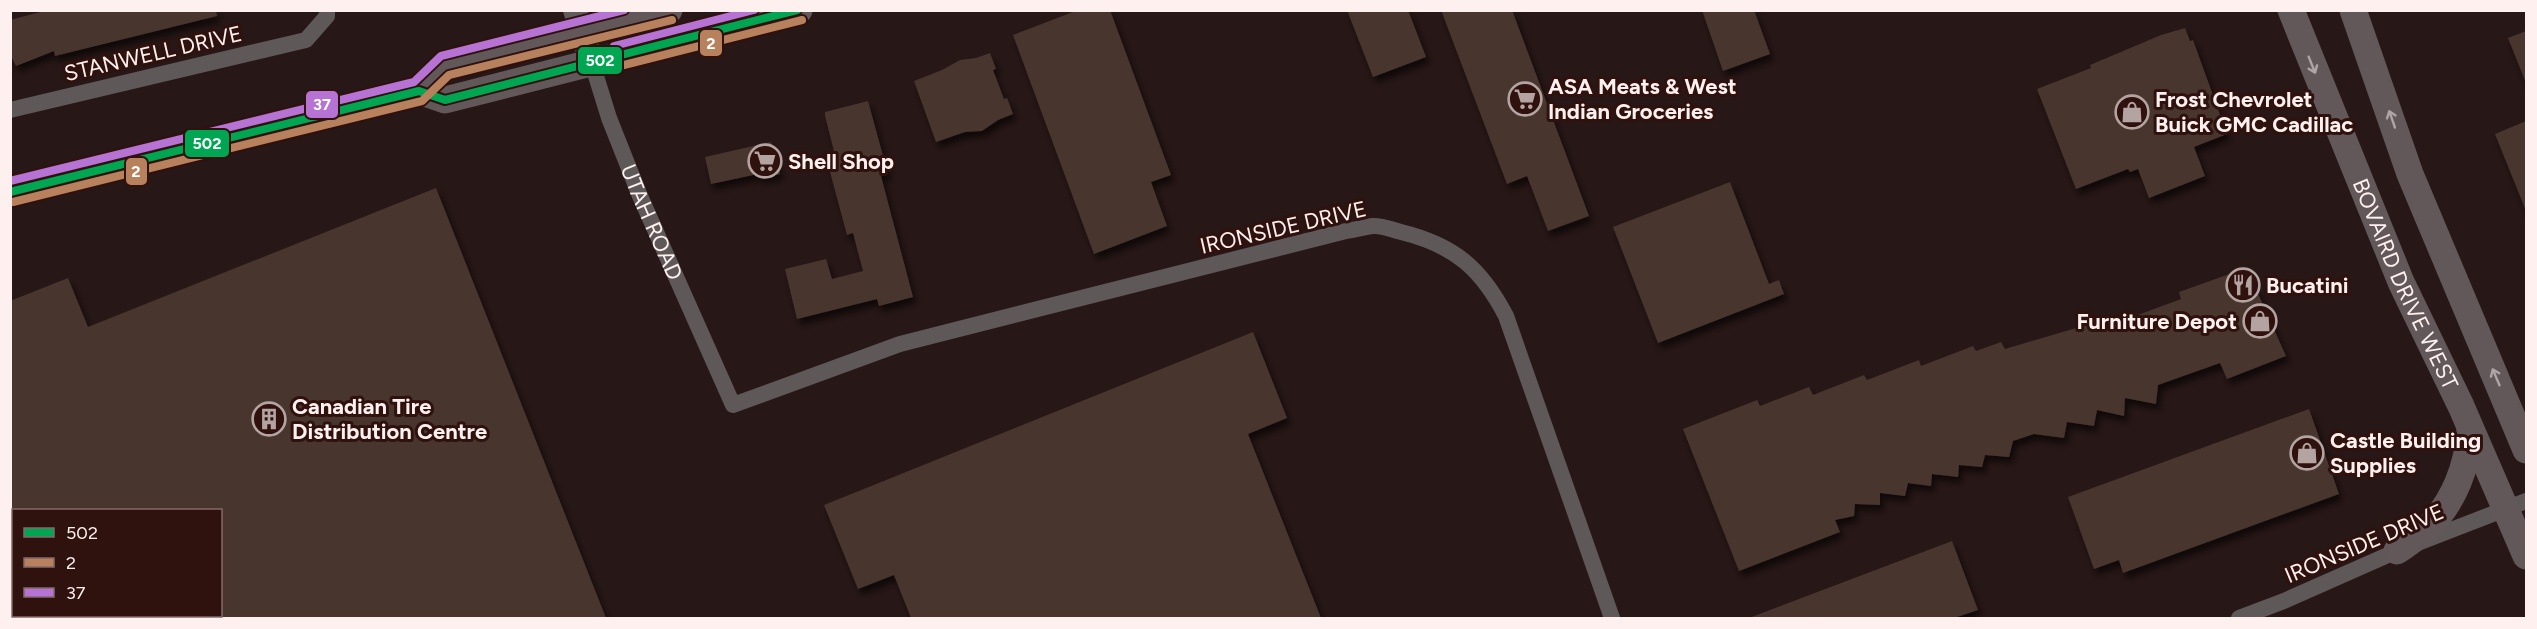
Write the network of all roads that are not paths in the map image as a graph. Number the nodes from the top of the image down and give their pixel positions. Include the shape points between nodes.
1 (327, 10) edge
2 (669, 10) edge
3 (799, 10) edge
4 (2290, 10) edge
5 (2353, 10) edge
6 (579, 21) edge
7 (592, 63) junction
8 (419, 91) junction
9 (10, 110) edge
10 (10, 192) edge
11 (733, 405) joint
12 (2520, 424) edge
13 (2470, 429) junction
14 (2526, 450) edge
15 (2516, 505) edge
16 (2397, 551) junction
17 (2526, 556) edge
18 (1612, 618) edge
19 (2239, 618) edge

1 - 9 street, STANWELL DRIVE via 327,16 306,40
2 - 6 main road
3 - 7 main road
4 -> 13 main road, BOVAIRD DRIVE WEST via 2401,282
12 -> 5 main road, BOVAIRD DRIVE WEST via 2410,174
6 - 7 street, UTAH ROAD
6 - 8 main road via 444,66
7 - 8 main road via 445,100
7 - 11 street, UTAH ROAD via 640,196
8 - 10 main road
11 - 18 street, IRONSIDE DRIVE via 900,344 1346,231 1376,226 1418,236 1444,247 1468,264 1491,288 1506,316
12 - 14 main road, BOVAIRD DRIVE WEST
13 - 15 main road, BOVAIRD DRIVE WEST
13 - 16 main road via 2469,454 2454,492 2427,529
15 - 16 street, IRONSIDE DRIVE
15 - 17 main road, BOVAIRD DRIVE WEST
16 - 19 street, IRONSIDE DRIVE

